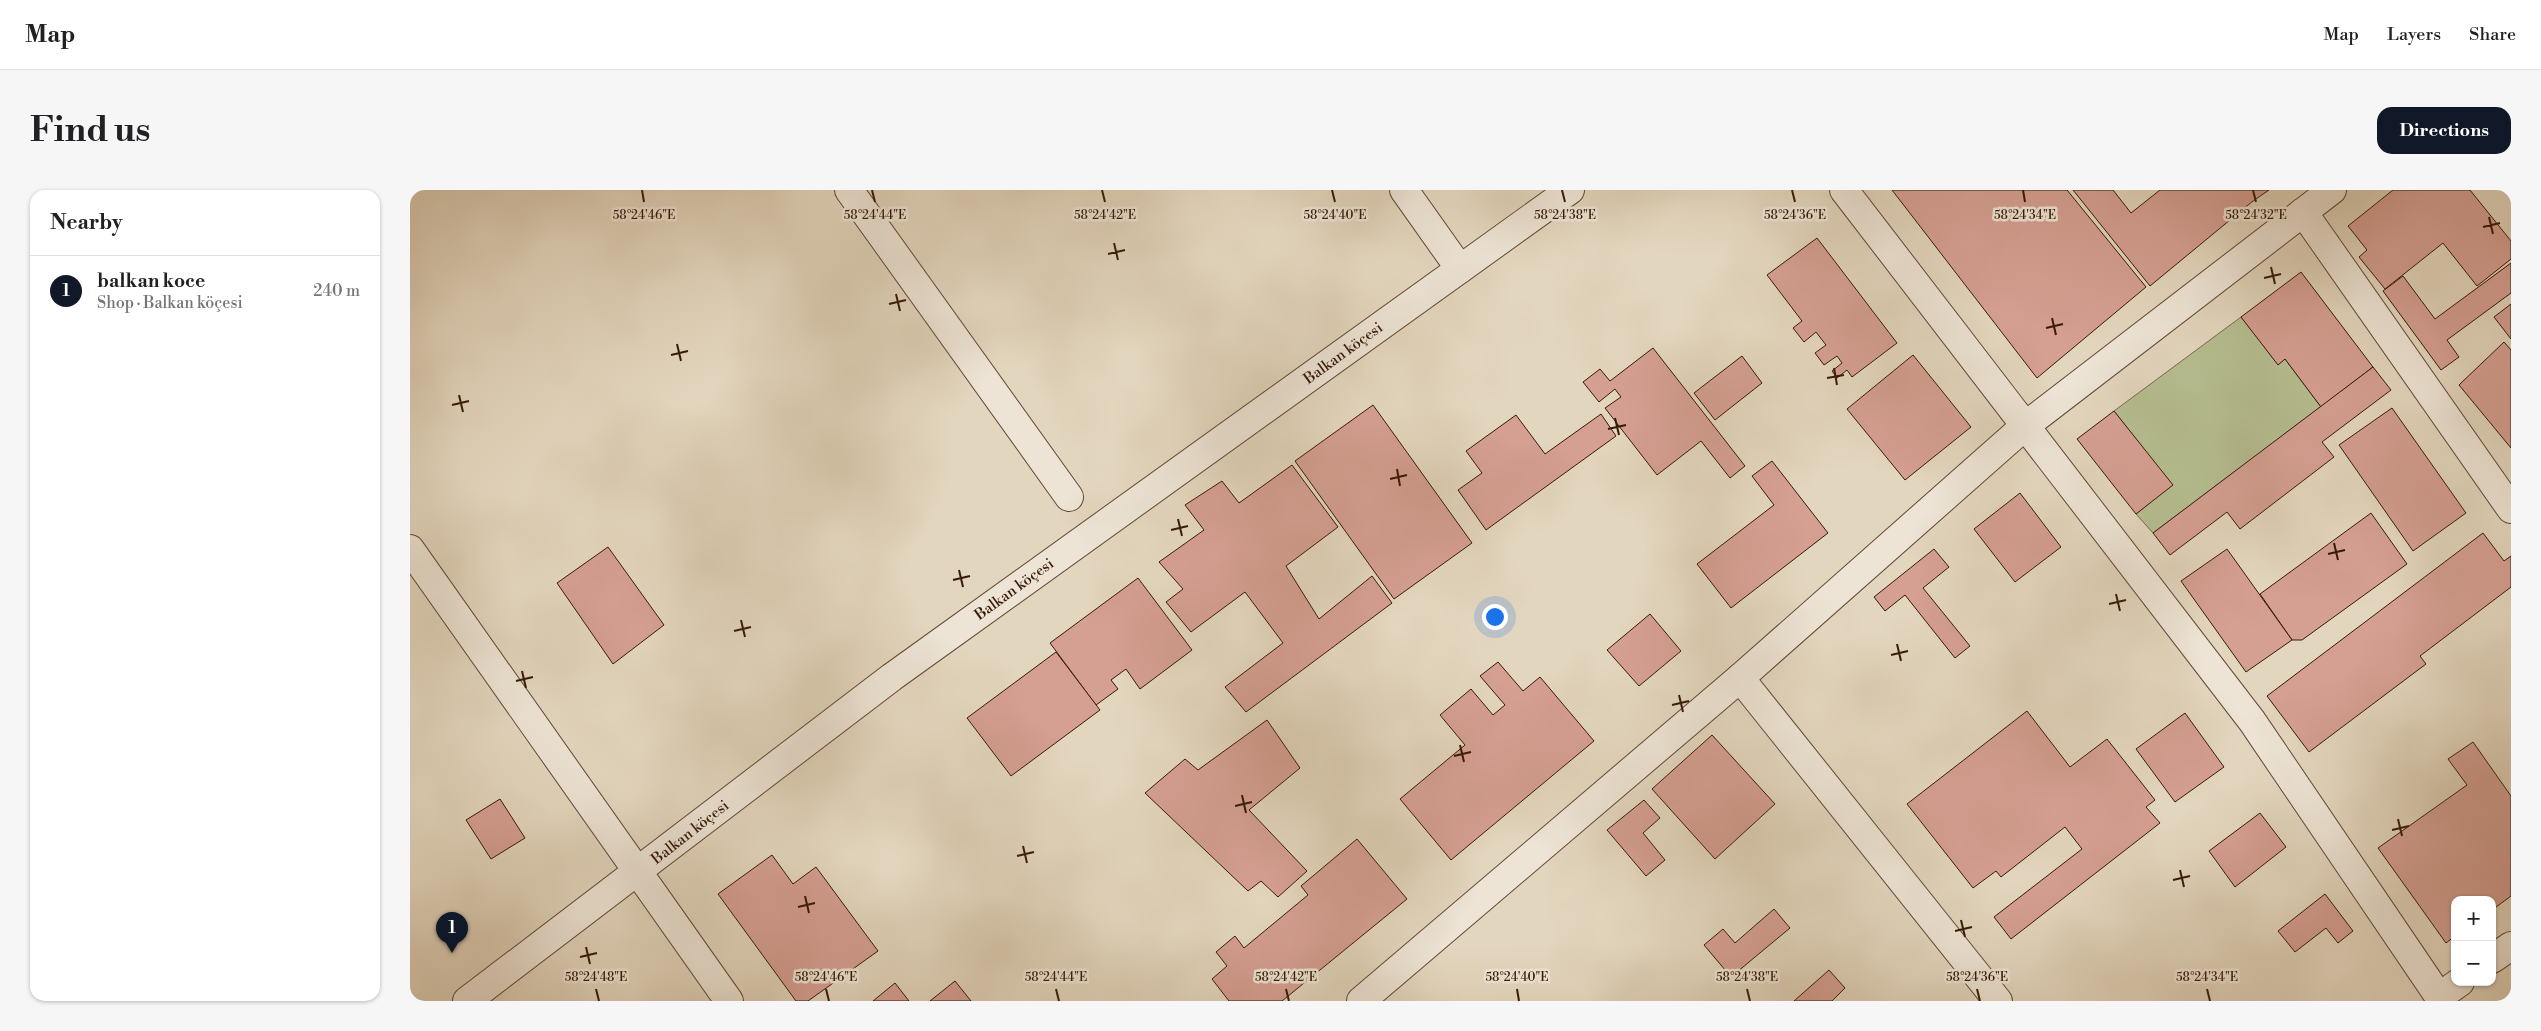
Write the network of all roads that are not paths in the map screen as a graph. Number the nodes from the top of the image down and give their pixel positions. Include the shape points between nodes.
1 (849, 190) edge
2 (1404, 190) edge
3 (1570, 190) edge
4 (1844, 190) edge
5 (2332, 190) edge
6 (2304, 212) junction
7 (1460, 269) junction
8 (2025, 426) junction
9 (1069, 497) dead end
10 (2511, 509) edge
11 (410, 549) edge
12 (1740, 678) junction
13 (640, 871) junction
14 (2511, 946) edge
15 (2496, 956) edge
16 (2447, 993) edge
17 (467, 1001) edge
18 (729, 1001) edge
19 (1361, 1001) edge
20 (1998, 1001) edge

1 - 9 street
2 - 7 street
3 - 7 street, Balkan köçesi
4 - 8 street
5 - 6 street
6 - 8 street
6 - 10 street
7 - 13 street, Balkan köçesi via 892,677
8 - 12 street
8 - 16 street via 2252,721
11 - 13 street
12 - 19 street
12 - 20 street
13 - 17 street, Balkan köçesi
13 - 18 street
14 - 15 street

